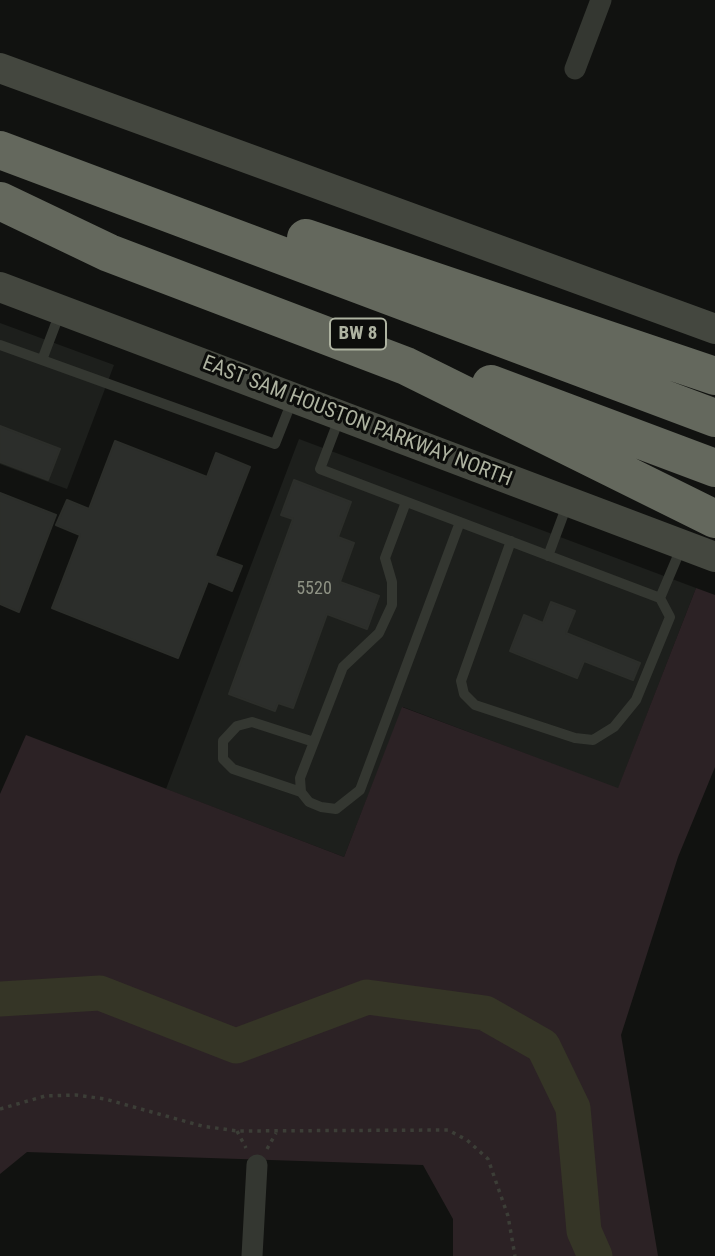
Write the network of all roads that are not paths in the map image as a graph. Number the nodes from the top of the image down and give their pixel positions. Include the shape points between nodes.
1 (601, 0) edge
2 (0, 68) edge
3 (575, 69) dead end
4 (17, 157) edge
5 (0, 201) edge
6 (0, 287) edge
7 (61, 310) junction
8 (715, 329) edge
9 (0, 345) edge
10 (42, 360) junction
11 (715, 376) edge
12 (293, 398) junction
13 (340, 416) junction
14 (715, 418) edge
15 (715, 468) edge
16 (406, 502) junction
17 (568, 502) junction
18 (715, 519) edge
19 (460, 522) junction
20 (511, 541) junction
21 (682, 545) junction
22 (548, 556) junction
23 (715, 557) edge
24 (660, 598) junction
25 (314, 742) junction
26 (301, 792) junction
27 (257, 1165) dead end
28 (252, 1256) edge

1 - 3 street
2 - 8 main road
4 - 11 highway via 79,164
4 - 14 highway, BW 8
5 - 15 highway, BW 8
5 - 18 highway via 109,253 406,366
6 - 7 main road, EAST SAM HOUSTON PARKWAY NORTH
7 - 10 lane
7 - 12 main road, EAST SAM HOUSTON PARKWAY NORTH
9 - 10 lane
10 - 12 lane via 275,444
12 - 13 main road, EAST SAM HOUSTON PARKWAY NORTH
13 - 16 lane via 320,469
13 - 17 main road, EAST SAM HOUSTON PARKWAY NORTH
16 - 19 lane
16 - 25 lane via 385,558 392,605 379,633 343,667
17 - 21 main road, EAST SAM HOUSTON PARKWAY NORTH
17 - 22 lane
19 - 20 lane
19 - 26 lane via 360,790 336,809 309,802
20 - 22 lane
20 - 24 lane via 461,681 464,694 475,705 593,740 614,727 636,700 670,617
21 - 23 main road, EAST SAM HOUSTON PARKWAY NORTH
21 - 24 lane
22 - 24 lane
25 - 26 lane via 300,778
25 - 26 lane via 252,722 237,726 223,741 223,759 233,769
27 - 28 street

